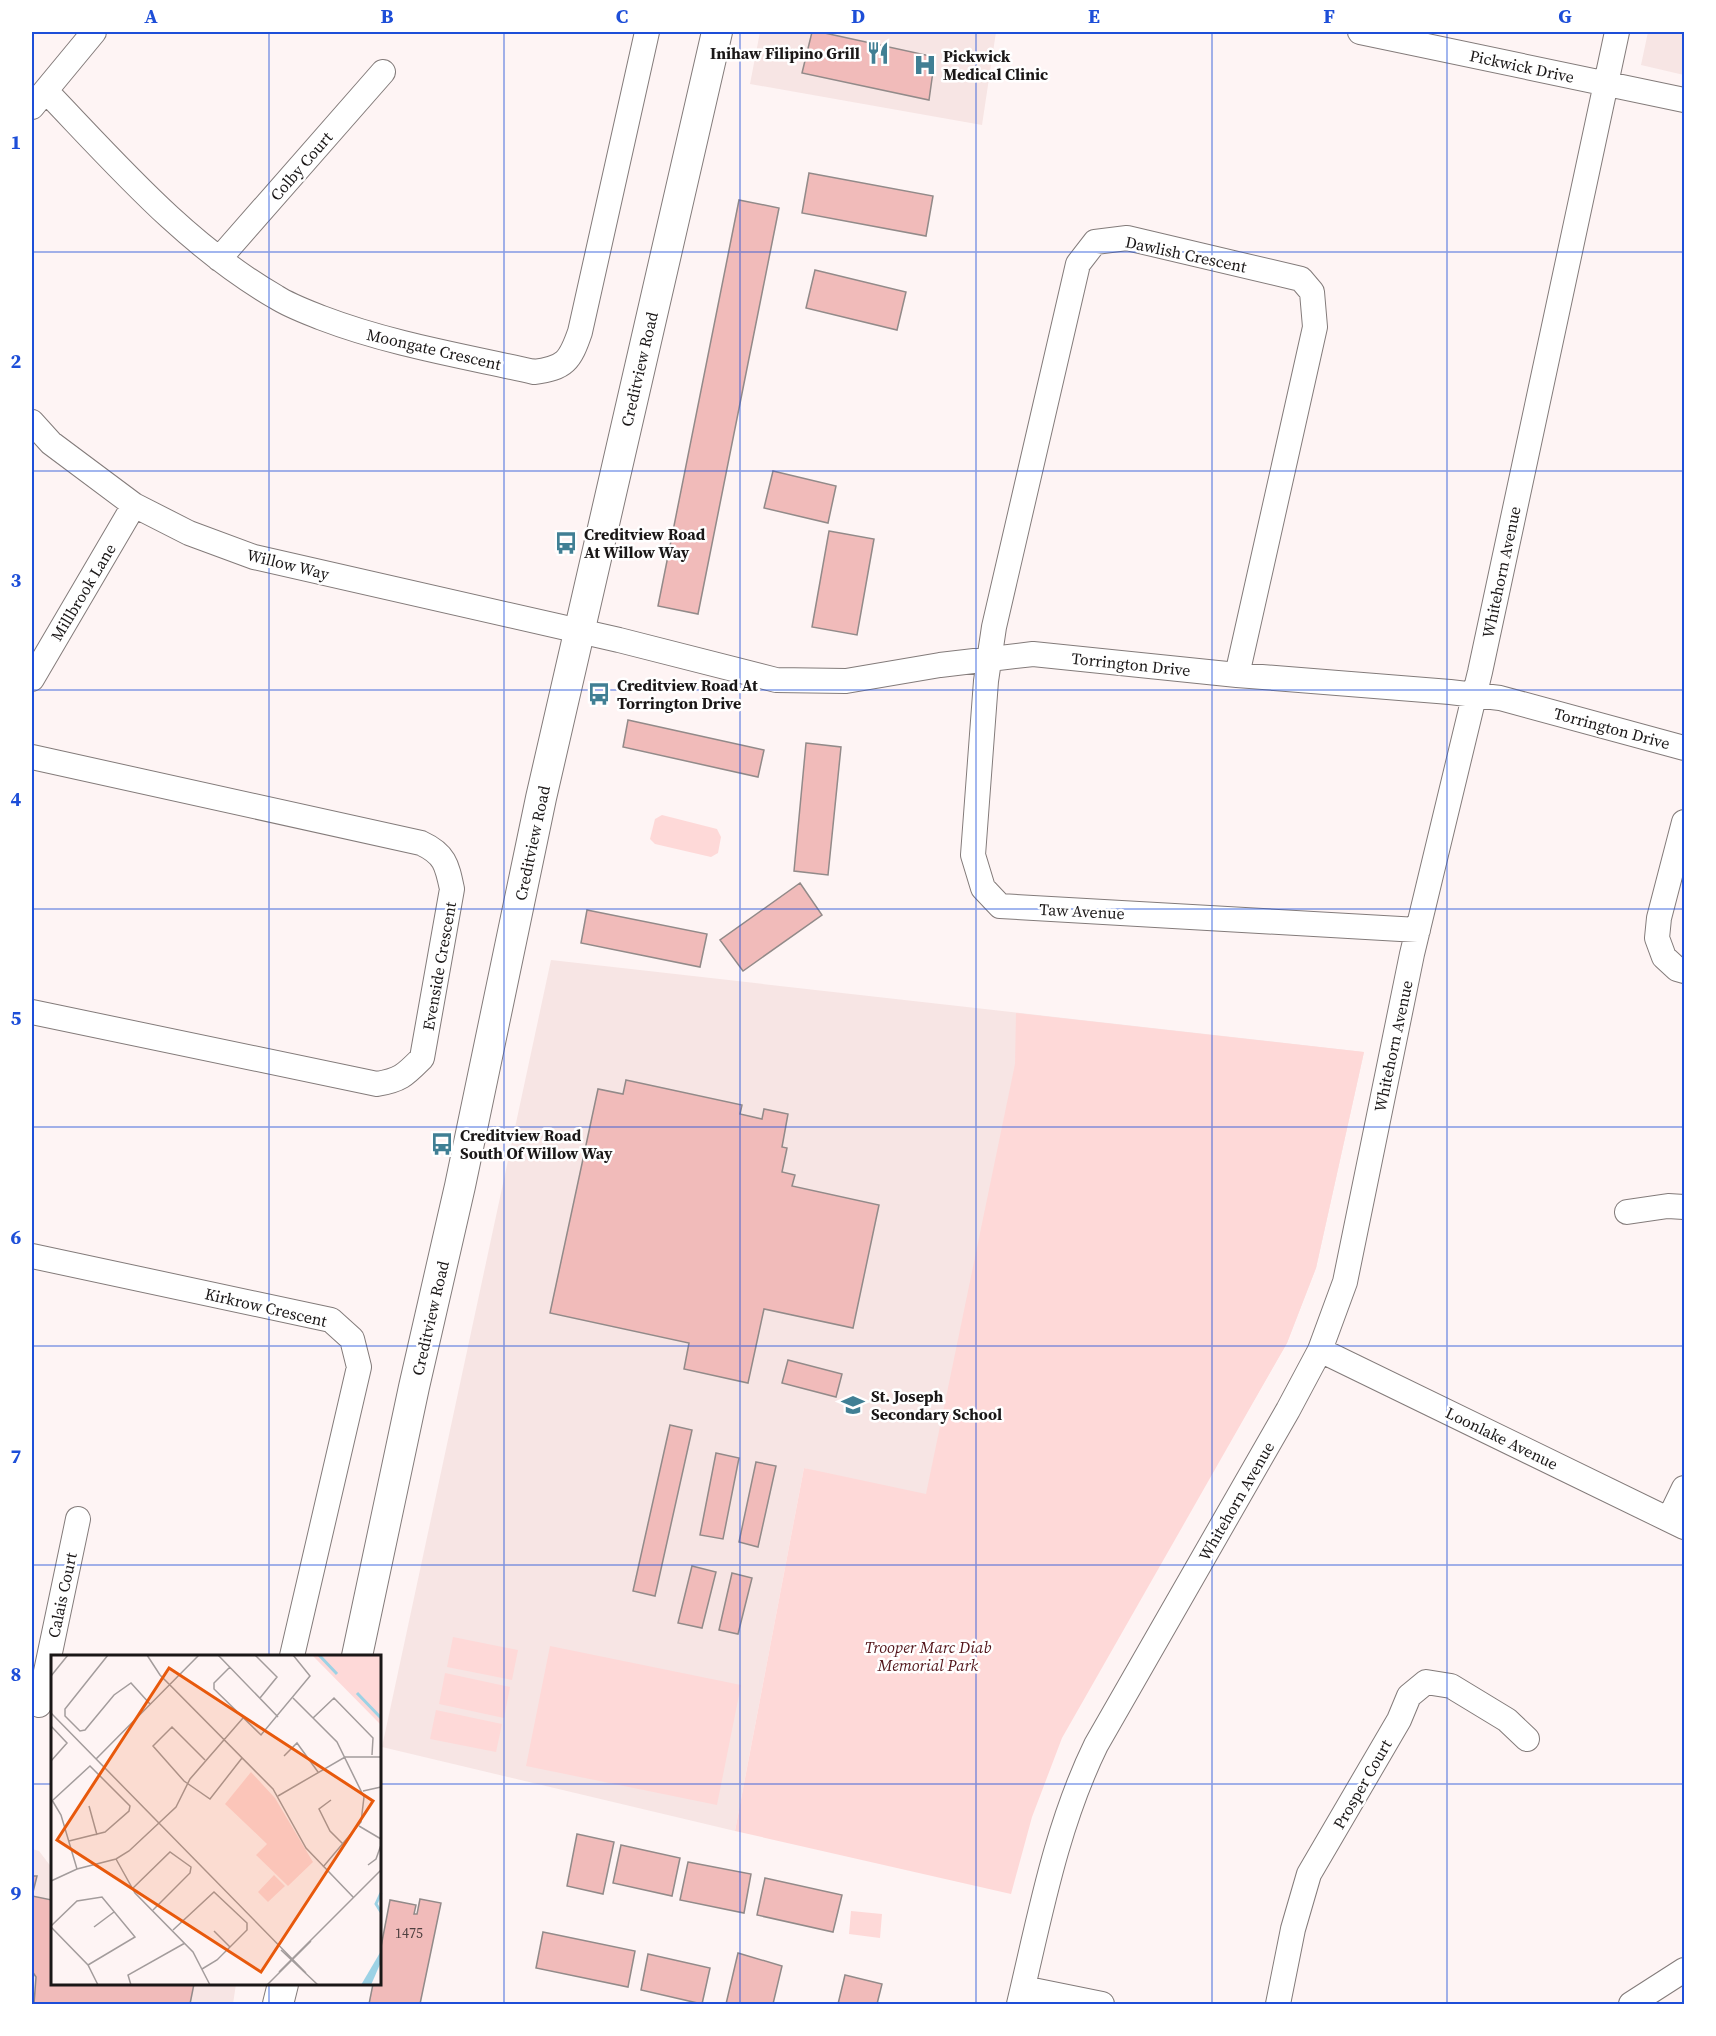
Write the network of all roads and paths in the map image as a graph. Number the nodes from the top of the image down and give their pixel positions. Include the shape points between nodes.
1 (94, 32) edge
2 (647, 32) edge
3 (717, 32) edge
4 (1370, 32) edge
5 (1617, 32) edge
6 (383, 72) dead end
7 (1606, 83) junction
8 (39, 99) edge
9 (1684, 100) edge
10 (219, 259) junction
11 (32, 422) edge
12 (134, 505) junction
13 (578, 631) junction
14 (989, 660) junction
15 (1237, 675) junction
16 (32, 679) edge
17 (1474, 695) junction
18 (1684, 748) edge
19 (32, 757) edge
20 (1684, 822) edge
21 (1418, 930) junction
22 (1684, 971) edge
23 (32, 1012) edge
24 (1684, 1207) edge
25 (1627, 1212) dead end
26 (32, 1256) edge
27 (1320, 1350) junction
28 (1684, 1488) edge
29 (78, 1520) dead end
30 (1677, 1523) edge
31 (51, 1655) edge
32 (292, 1655) edge
33 (357, 1655) edge
34 (51, 1656) edge
35 (41, 1706) edge
36 (1527, 1739) dead end
37 (1684, 1970) edge
38 (283, 1985) edge
39 (1021, 1996) edge
40 (278, 2004) edge
41 (1102, 2004) edge
42 (1278, 2004) edge
43 (1631, 2004) edge

1 - 8 street
2 - 10 street, Moongate Crescent via 580,332 573,353 564,364 534,372 352,329 277,298
3 - 13 main road, Creditview Road
4 - 7 street, Pickwick Drive
5 - 7 street, Whitehorn Avenue
6 - 10 street, Colby Court
7 - 9 street, Pickwick Drive
7 - 17 street, Whitehorn Avenue
8 - 10 street, Moongate Crescent via 167,217
11 - 12 street, Willow Way via 51,443
12 - 13 street, Willow Way via 254,557
12 - 16 street, Millbrook Lane
13 - 14 street, Torrington Drive via 776,680 846,681 940,664
13 - 33 main road, Creditview Road
14 - 15 street, Torrington Drive via 1033,654
14 - 15 street, Dawlish Crescent via 1078,264 1095,242 1127,238 1301,279 1312,292 1316,327
14 - 21 street, Taw Avenue via 973,855 983,888 1000,906
15 - 17 street, Torrington Drive
17 - 18 street, Torrington Drive via 1500,698
17 - 21 street, Whitehorn Avenue
19 - 23 street, Evenside Crescent via 421,843 434,849 446,863 452,889 422,1058 404,1076 390,1082 377,1084
20 - 22 street via 1657,938 1664,957
21 - 27 street, Whitehorn Avenue via 1345,1282
24 - 25 street
26 - 32 street, Kirkrow Crescent via 331,1320 352,1339 359,1367
27 - 30 street, Loonlake Avenue
27 - 39 street, Whitehorn Avenue via 1079,1779 1057,1844
28 - 30 street
29 - 31 street, Calais Court
34 - 35 street, Calais Court
36 - 42 street, Prosper Court via 1507,1720 1451,1686 1426,1682 1409,1696 1399,1720 1309,1874
37 - 43 street
38 - 40 main road
39 - 41 street

